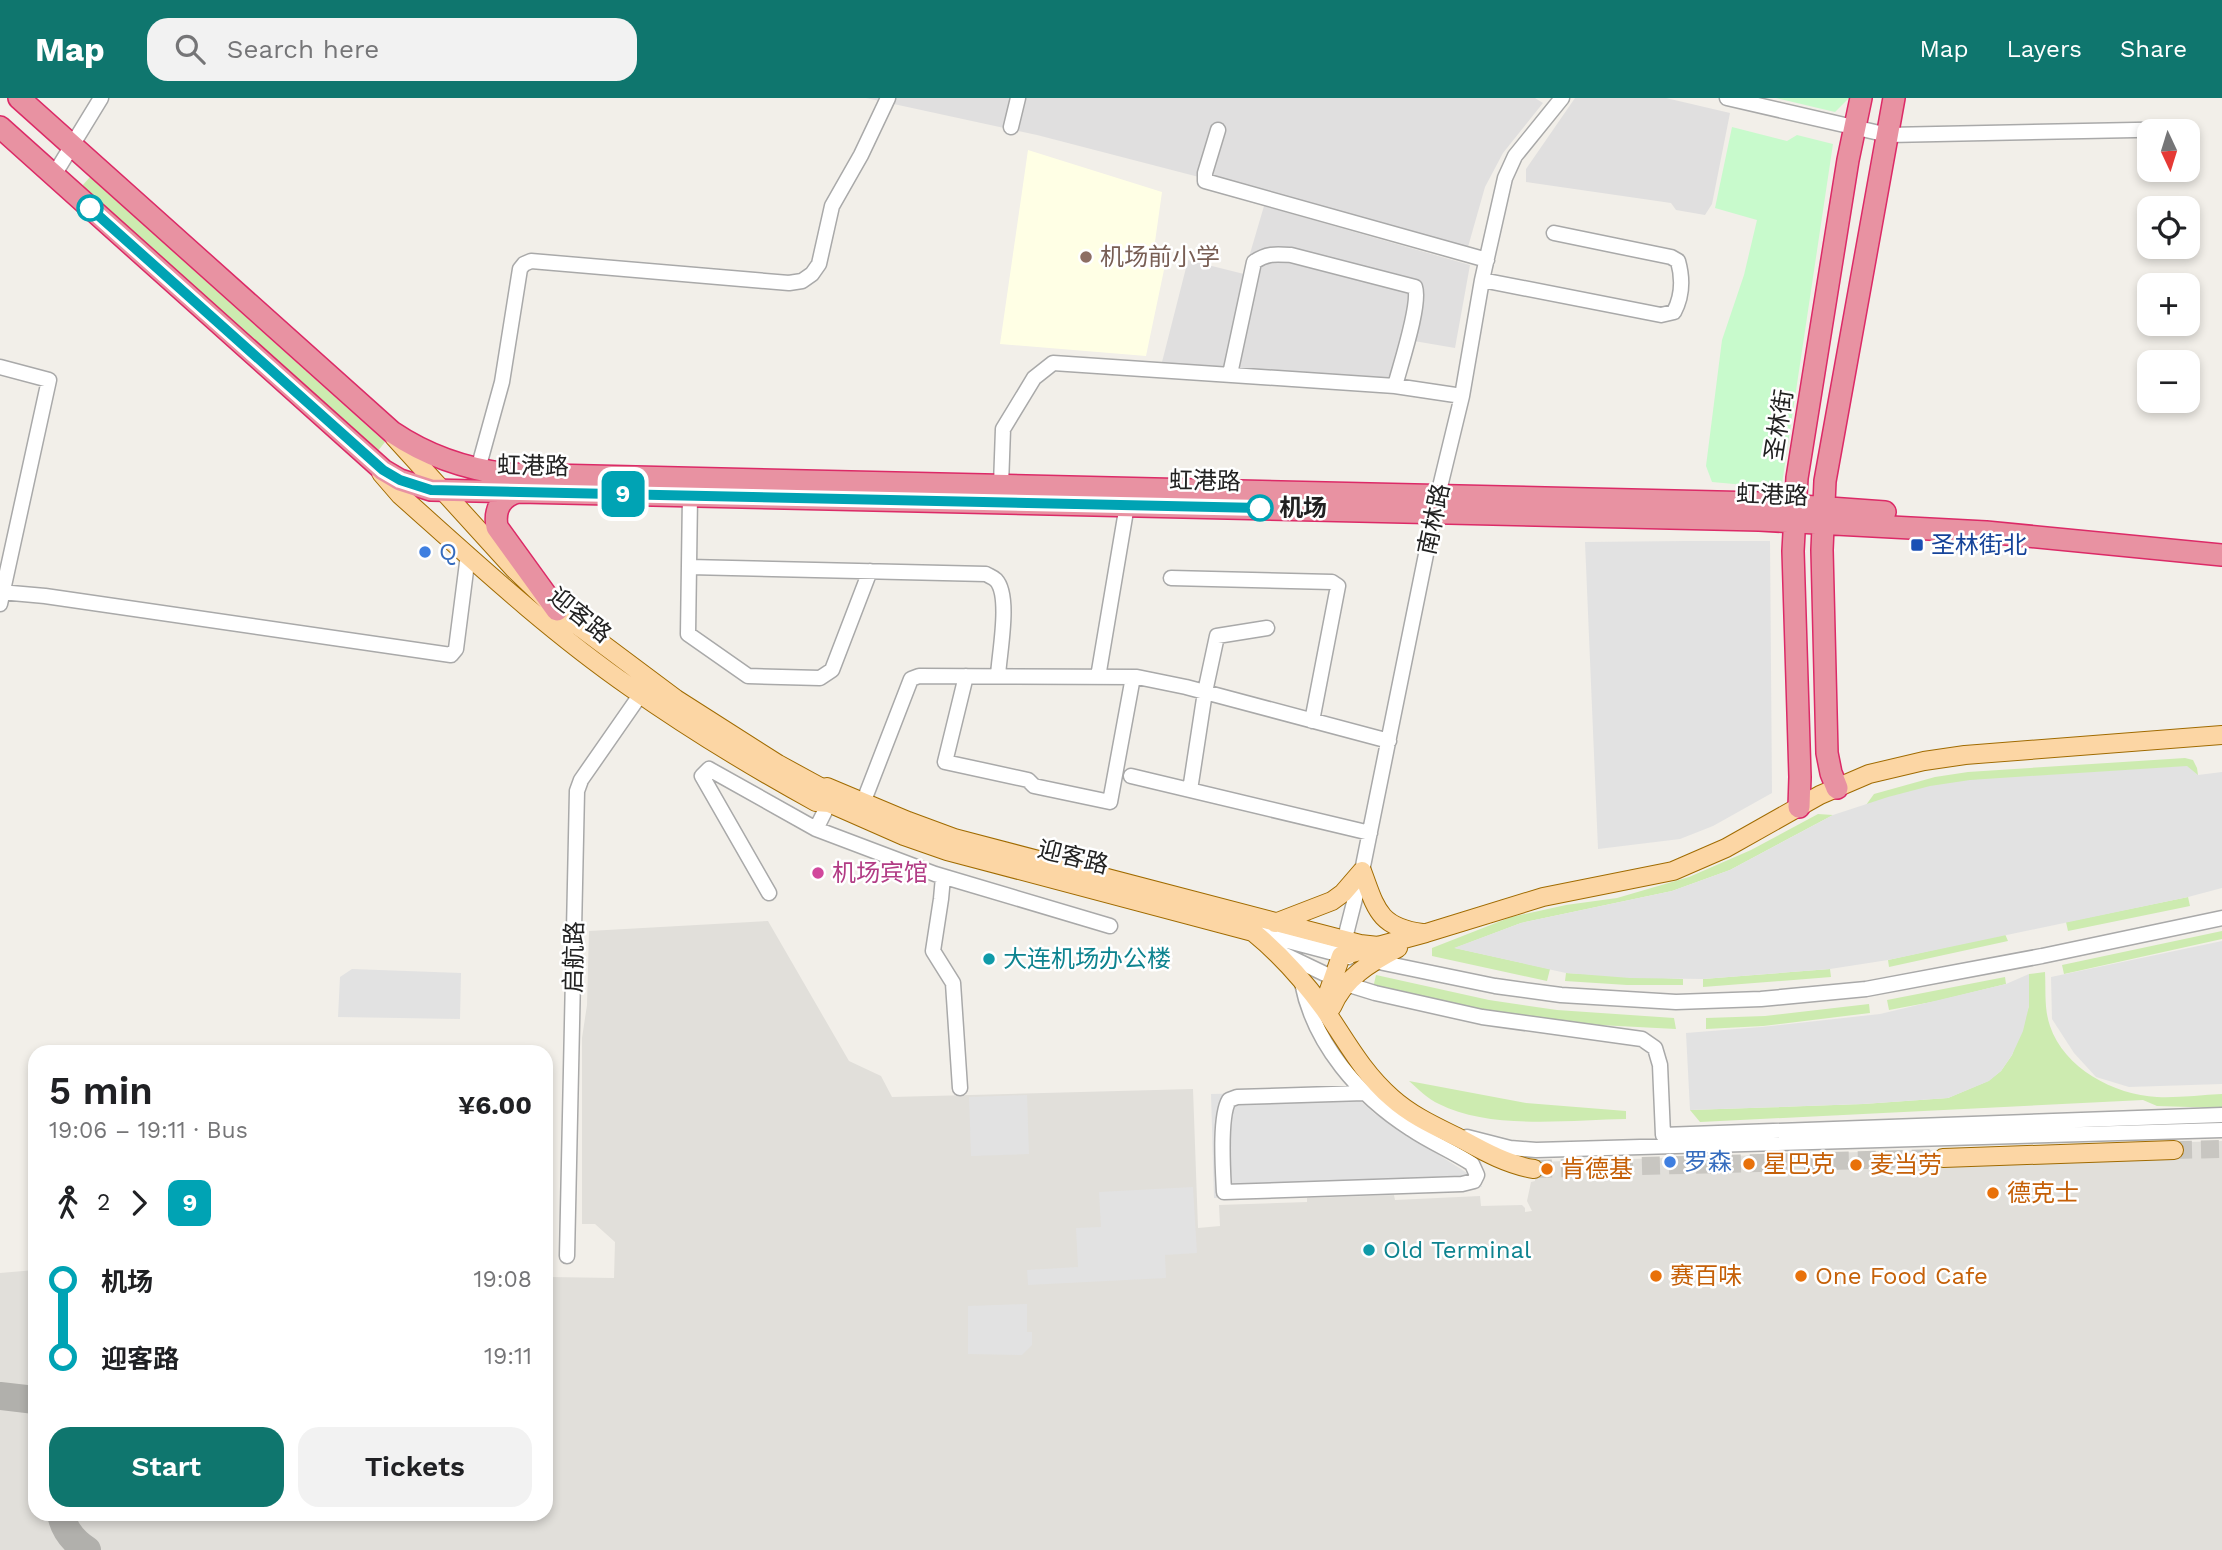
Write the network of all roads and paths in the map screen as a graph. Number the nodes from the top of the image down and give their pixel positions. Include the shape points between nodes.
1 (19, 98) edge
2 (101, 98) edge
3 (888, 98) edge
4 (1018, 98) edge
5 (1727, 98) edge
6 (1861, 98) edge
7 (1895, 98) edge
8 (1560, 99) edge
9 (0, 127) edge
10 (1011, 127) dead end
11 (1856, 129) junction
12 (1218, 130) dead end
13 (2137, 130) edge
14 (1888, 135) junction
15 (72, 146) junction
16 (54, 175) junction
17 (1555, 233) dead end
18 (1487, 260) junction
19 (1482, 280) junction
20 (0, 367) edge
21 (1230, 374) junction
22 (1395, 386) junction
23 (1462, 396) junction
24 (379, 421) junction
25 (363, 452) junction
26 (478, 469) junction
27 (1001, 485) junction
28 (442, 490) junction
29 (518, 492) junction
30 (690, 496) junction
31 (1436, 504) junction
32 (1127, 505) junction
33 (1795, 513) junction
34 (1823, 515) junction
35 (2222, 542) edge
36 (468, 555) junction
37 (2222, 555) edge
38 (689, 567) junction
39 (870, 571) junction
40 (1171, 578) dead end
41 (1, 596) edge
42 (557, 610) junction
43 (1267, 628) dead end
44 (966, 676) junction
45 (998, 676) junction
46 (1098, 677) junction
47 (1133, 677) junction
48 (645, 688) junction
49 (1205, 692) junction
50 (1312, 721) junction
51 (2222, 735) edge
52 (1389, 741) junction
53 (1130, 776) dead end
54 (1838, 788) junction
55 (1190, 790) junction
56 (829, 803) junction
57 (863, 803) junction
58 (1799, 807) junction
59 (816, 829) junction
60 (1370, 833) junction
61 (1362, 871) junction
62 (943, 877) junction
63 (769, 893) dead end
64 (2222, 918) edge
65 (1275, 923) junction
66 (1110, 926) dead end
67 (1253, 932) junction
68 (1426, 933) junction
69 (1343, 948) junction
70 (1274, 949) junction
71 (1376, 954) junction
72 (1302, 981) junction
73 (1340, 981) junction
74 (1326, 1012) junction
75 (960, 1088) dead end
76 (1364, 1093) junction
77 (2222, 1115) edge
78 (1442, 1129) junction
79 (2222, 1129) edge
80 (2174, 1150) tunnel mouth
81 (1943, 1158) tunnel mouth
82 (1534, 1169) tunnel mouth
83 (567, 1255) dead end

1 - 15 highway, 迎客路
2 - 15 street
3 - 26 street via 832,206 819,264 802,281 524,264 502,382
4 - 10 street
5 - 11 street
6 - 11 highway, 圣林街
7 - 14 highway
8 - 18 street, 南林路 via 1515,156 1505,178
9 - 16 highway, 迎客路
11 - 14 street
11 - 33 highway, 圣林街 via 1797,478
12 - 18 street via 1205,181
13 - 14 street
14 - 34 highway via 1825,481
15 - 16 street
15 - 24 highway, 迎客路
16 - 25 highway, 迎客路
17 - 19 street via 1678,261 1682,288 1674,312 1661,315
18 - 19 street, 南林路
19 - 23 street, 南林路
20 - 41 street via 49,380
21 - 22 street
21 - 22 street via 1254,262 1265,254 1291,255 1415,287 1415,311
21 - 27 street via 1053,363 1034,378 1003,429
22 - 23 street
23 - 31 street, 南林路
24 - 26 highway, 虹港路 via 410,444
24 - 28 main road, 迎客路
25 - 28 highway, 虹港路 via 400,480
25 - 36 main road, 迎客路 via 400,495
26 - 27 highway, 虹港路 via 507,474
27 - 31 highway, 虹港路
28 - 29 highway, 虹港路
28 - 42 main road, 迎客路
29 - 30 highway, 虹港路
29 - 42 highway via 500,503 497,527
30 - 32 highway, 虹港路
30 - 38 street
31 - 32 highway, 虹港路
31 - 33 highway, 虹港路
31 - 52 street, 南林路
32 - 46 street
33 - 34 highway, 虹港路
33 - 58 highway, 圣林街
34 - 35 highway, 虹港路 via 2029,523
34 - 37 highway, 虹港路
34 - 54 highway via 1827,753
36 - 41 street via 456,649 451,655 45,596
36 - 48 main road, 迎客路 via 566,638
38 - 39 street
38 - 39 street via 688,634 748,676 760,677 820,678 832,670
39 - 45 street via 986,573 996,580 1003,593
40 - 50 street via 1332,582 1338,586
42 - 48 main road, 迎客路
43 - 49 street via 1217,636
44 - 45 street
44 - 47 street via 945,762 1110,802
44 - 57 street via 911,679
45 - 46 street
46 - 47 street
47 - 49 street
48 - 56 main road, 迎客路 via 718,746 816,802
48 - 57 main road, 迎客路 via 822,788
48 - 83 street, 启航路 via 577,790
49 - 50 street
49 - 55 street
50 - 52 street
51 - 54 main road via 1965,755 1870,774
52 - 60 street, 南林路
53 - 55 street
54 - 58 main road
55 - 60 street
56 - 59 street
56 - 67 main road, 迎客路 via 947,851
57 - 65 main road, 迎客路 via 954,838
58 - 68 main road via 1673,871 1543,897
59 - 62 street
59 - 63 street via 709,769 702,776
60 - 61 street, 南林路
61 - 65 main road via 1332,901
61 - 68 main road via 1382,916 1394,926
61 - 69 street, 南林路
62 - 66 street
62 - 75 street via 933,951 953,983
64 - 71 street via 1866,989 1761,999 1676,1002 1561,995 1495,986
65 - 69 main road, 迎客路
67 - 69 street
67 - 70 main road
68 - 71 main road
69 - 71 main road
69 - 73 main road
70 - 72 main road
70 - 73 street
71 - 73 main road
72 - 74 main road
72 - 76 street via 1315,1025
73 - 74 main road
73 - 77 street via 1482,1017 1642,1039 1655,1048 1661,1065 1663,1135
74 - 78 main road via 1365,1071 1393,1099
76 - 76 street via 1393,1118 1472,1164 1476,1178 1462,1184 1224,1192 1228,1100
78 - 79 street via 1510,1148 1536,1150
78 - 82 main road
80 - 81 main road

